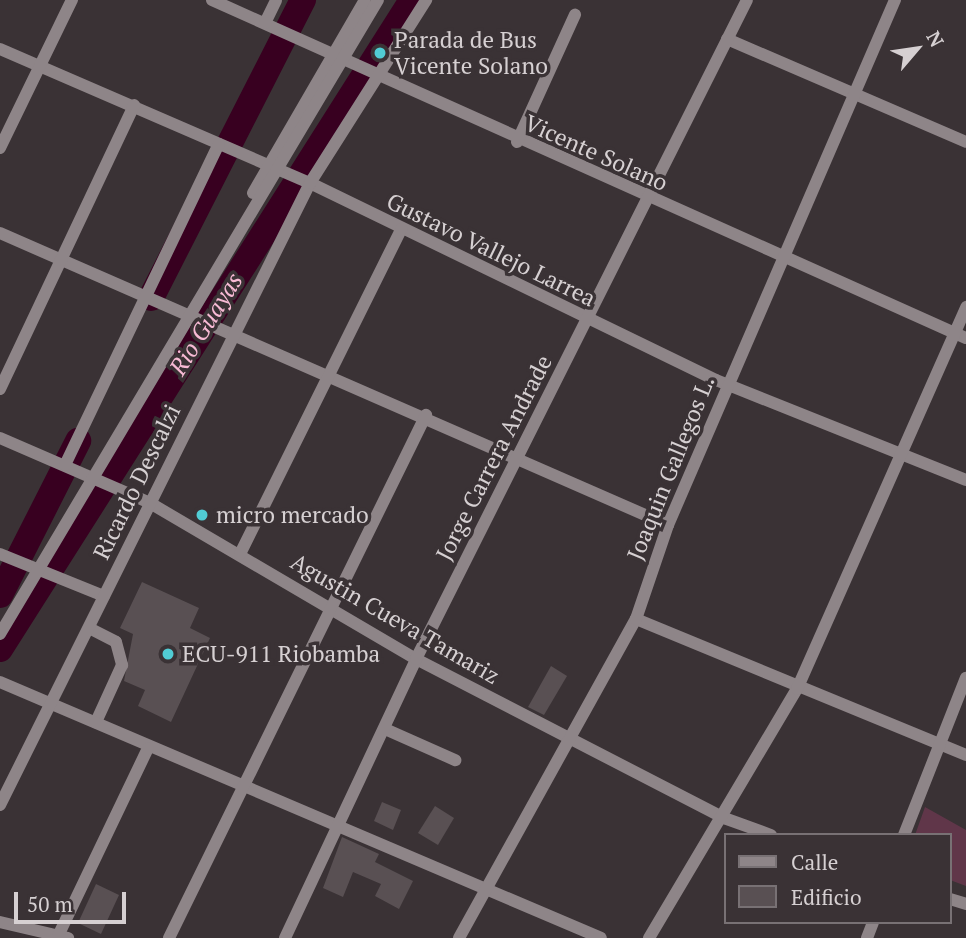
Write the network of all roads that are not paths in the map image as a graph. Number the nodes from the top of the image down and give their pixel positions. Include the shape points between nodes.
1 (72, 0) edge
2 (212, 0) edge
3 (276, 0) edge
4 (365, 0) edge
5 (377, 0) edge
6 (426, 0) edge
7 (747, 0) edge
8 (895, 0) edge
9 (575, 15) dead end
10 (265, 23) junction
11 (727, 39) junction
12 (0, 49) edge
13 (38, 65) junction
14 (378, 76) junction
15 (853, 96) junction
16 (134, 105) junction
17 (517, 142) junction
18 (966, 142) edge
19 (219, 144) junction
20 (0, 148) edge
21 (310, 183) junction
22 (647, 199) junction
23 (401, 229) junction
24 (0, 233) edge
25 (783, 257) junction
26 (62, 258) junction
27 (150, 296) junction
28 (966, 307) edge
29 (587, 321) junction
30 (234, 332) junction
31 (960, 336) edge
32 (330, 373) junction
33 (727, 385) junction
34 (0, 389) edge
35 (426, 415) junction
36 (0, 438) edge
37 (905, 454) junction
38 (518, 458) junction
39 (65, 465) junction
40 (966, 480) edge
41 (150, 503) junction
42 (668, 526) junction
43 (0, 554) edge
44 (240, 554) junction
45 (104, 597) junction
46 (330, 608) junction
47 (636, 619) junction
48 (0, 628) edge
49 (89, 628) junction
50 (0, 634) edge
51 (416, 659) junction
52 (966, 678) edge
53 (0, 682) edge
54 (797, 689) junction
55 (52, 704) junction
56 (96, 722) junction
57 (385, 729) junction
58 (568, 739) junction
59 (936, 743) junction
60 (148, 748) junction
61 (966, 755) edge
62 (455, 760) dead end
63 (241, 788) junction
64 (1, 801) edge
65 (724, 818) junction
66 (336, 828) junction
67 (765, 833) edge
68 (905, 833) edge
69 (485, 891) junction
70 (0, 922) edge
71 (63, 937) edge
72 (169, 938) edge
73 (285, 938) edge
74 (459, 938) edge
75 (601, 938) edge
76 (649, 938) edge

1 - 13 street
2 - 10 street, Vicente Solano
3 - 10 street
4 - 48 street
5 - 50 street
6 - 14 street, Ricardo Descalzi
7 - 11 street, Jorge Carrera Andrade
8 - 15 street, Joaquin Gallegos L.
9 - 17 street
10 - 14 street, Vicente Solano
11 - 15 street
11 - 22 street, Jorge Carrera Andrade
12 - 13 street, Gustavo Vallejo Larrea
13 - 16 street, Gustavo Vallejo Larrea
13 - 20 street
14 - 17 street, Vicente Solano
14 - 21 street, Ricardo Descalzi
15 - 18 street
15 - 25 street, Joaquin Gallegos L.
16 - 19 street, Gustavo Vallejo Larrea
16 - 26 street
17 - 22 street, Vicente Solano
19 - 21 street, Gustavo Vallejo Larrea
19 - 27 street
21 - 23 street, Gustavo Vallejo Larrea
21 - 30 street, Ricardo Descalzi
22 - 25 street, Vicente Solano
22 - 29 street, Jorge Carrera Andrade
23 - 29 street, Gustavo Vallejo Larrea
23 - 32 street
24 - 26 street
25 - 31 street, Vicente Solano
25 - 33 street, Joaquin Gallegos L.
26 - 27 street
26 - 34 street
27 - 30 street
27 - 39 street
28 - 31 street
29 - 33 street, Gustavo Vallejo Larrea
29 - 38 street, Jorge Carrera Andrade
30 - 32 street
30 - 41 street, Ricardo Descalzi
31 - 37 street
32 - 35 street
32 - 44 street
33 - 37 street, Gustavo Vallejo Larrea
33 - 42 street, Joaquin Gallegos L.
35 - 38 street
35 - 46 street
36 - 39 street, Agustin Cueva Tamariz
37 - 40 street, Gustavo Vallejo Larrea
37 - 54 street
38 - 42 street
38 - 51 street, Jorge Carrera Andrade
39 - 41 street, Agustin Cueva Tamariz
41 - 44 street, Agustin Cueva Tamariz
41 - 45 street, Ricardo Descalzi
42 - 47 street, Joaquin Gallegos L.
43 - 45 street
44 - 46 street, Agustin Cueva Tamariz
45 - 49 street, Ricardo Descalzi
46 - 51 street, Agustin Cueva Tamariz
46 - 63 street
47 - 54 street
47 - 58 street, Joaquin Gallegos L.
49 - 55 street, Ricardo Descalzi
49 - 56 street via 116,642 122,656
51 - 57 street, Jorge Carrera Andrade
51 - 58 street, Agustin Cueva Tamariz
52 - 59 street
53 - 55 street
54 - 59 street
54 - 65 street
55 - 56 street
55 - 64 street, Ricardo Descalzi
56 - 60 street
57 - 62 street
57 - 66 street, Jorge Carrera Andrade
58 - 65 street, Agustin Cueva Tamariz
58 - 69 street, Joaquin Gallegos L.
59 - 61 street
59 - 68 street
60 - 63 street
60 - 71 street
63 - 66 street
63 - 72 street
65 - 67 street, Agustin Cueva Tamariz
65 - 76 street
66 - 69 street
66 - 73 street, Jorge Carrera Andrade
69 - 74 street, Joaquin Gallegos L.
69 - 75 street
70 - 71 street

